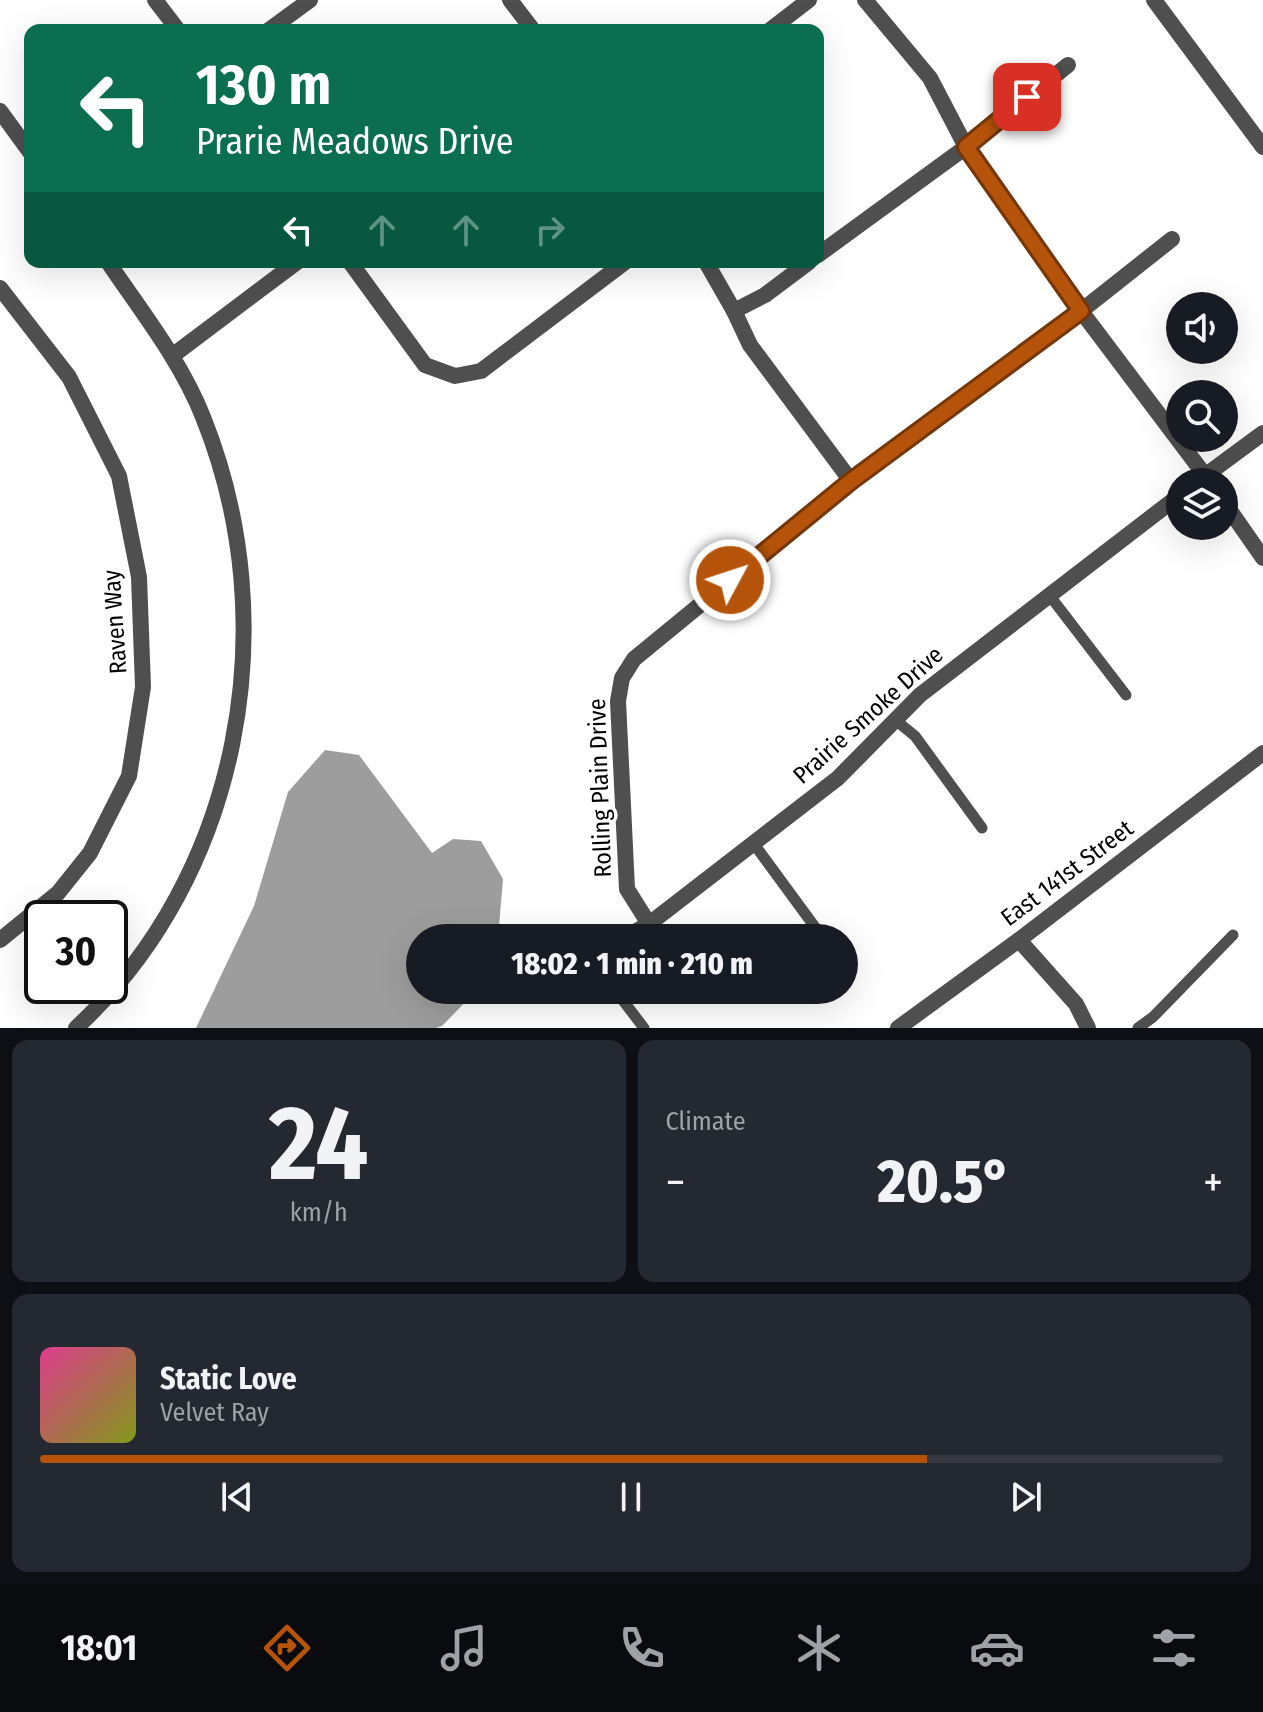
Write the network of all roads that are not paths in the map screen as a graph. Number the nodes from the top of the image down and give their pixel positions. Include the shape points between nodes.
1 (155, 0) edge
2 (310, 0) edge
3 (510, 0) edge
4 (809, 0) edge
5 (865, 0) edge
6 (1154, 0) edge
7 (173, 24) edge
8 (277, 24) edge
9 (528, 24) edge
10 (778, 24) edge
11 (1068, 65) dead end
12 (0, 111) edge
13 (24, 144) edge
14 (966, 147) junction
15 (1263, 147) edge
16 (1172, 239) dead end
17 (824, 251) edge
18 (112, 268) edge
19 (289, 268) edge
20 (354, 268) edge
21 (617, 268) edge
22 (709, 268) edge
23 (801, 268) edge
24 (0, 288) edge
25 (734, 311) junction
26 (1081, 311) junction
27 (172, 356) junction
28 (1263, 433) edge
29 (1195, 468) edge
30 (1219, 468) edge
31 (851, 481) junction
32 (1166, 506) edge
33 (1238, 522) edge
34 (1263, 558) edge
35 (1050, 596) junction
36 (1126, 695) dead end
37 (894, 719) junction
38 (1263, 753) edge
39 (982, 828) dead end
40 (754, 844) junction
41 (649, 924) joint
42 (813, 924) edge
43 (1233, 935) dead end
44 (0, 940) edge
45 (1019, 940) junction
46 (626, 1004) edge
47 (76, 1028) edge
48 (644, 1028) edge
49 (898, 1028) edge
50 (1088, 1028) edge
51 (1138, 1028) edge

1 - 7 street
2 - 8 street
3 - 9 street
4 - 10 street
5 - 14 street via 930,78
6 - 15 street
11 - 14 street
12 - 13 street
14 - 17 street
14 - 26 street
16 - 26 street, Rolling Plain Drive
18 - 27 street
19 - 27 street
20 - 21 street via 425,365 455,376 481,371
22 - 25 street
23 - 25 street
24 - 44 street, Raven Way via 69,377 119,476 139,577 143,687 129,776 90,853 58,893
25 - 31 street via 750,345
26 - 29 street
26 - 31 street, Rolling Plain Drive
27 - 47 street via 203,415 235,527 244,611 241,696 222,791 188,881 140,956
28 - 30 street
31 - 41 street, Rolling Plain Drive via 634,659 622,678 618,701 627,889
32 - 35 street, Prairie Smoke Drive
33 - 34 street
35 - 36 lane
35 - 37 street, Prairie Smoke Drive
37 - 39 lane via 915,736
37 - 40 street, Prairie Smoke Drive via 838,778
38 - 45 street, East 141st Street
40 - 41 street, Prairie Smoke Drive
40 - 42 lane
43 - 51 lane
45 - 49 street, East 141st Street
45 - 50 street via 1076,1004
46 - 48 lane

